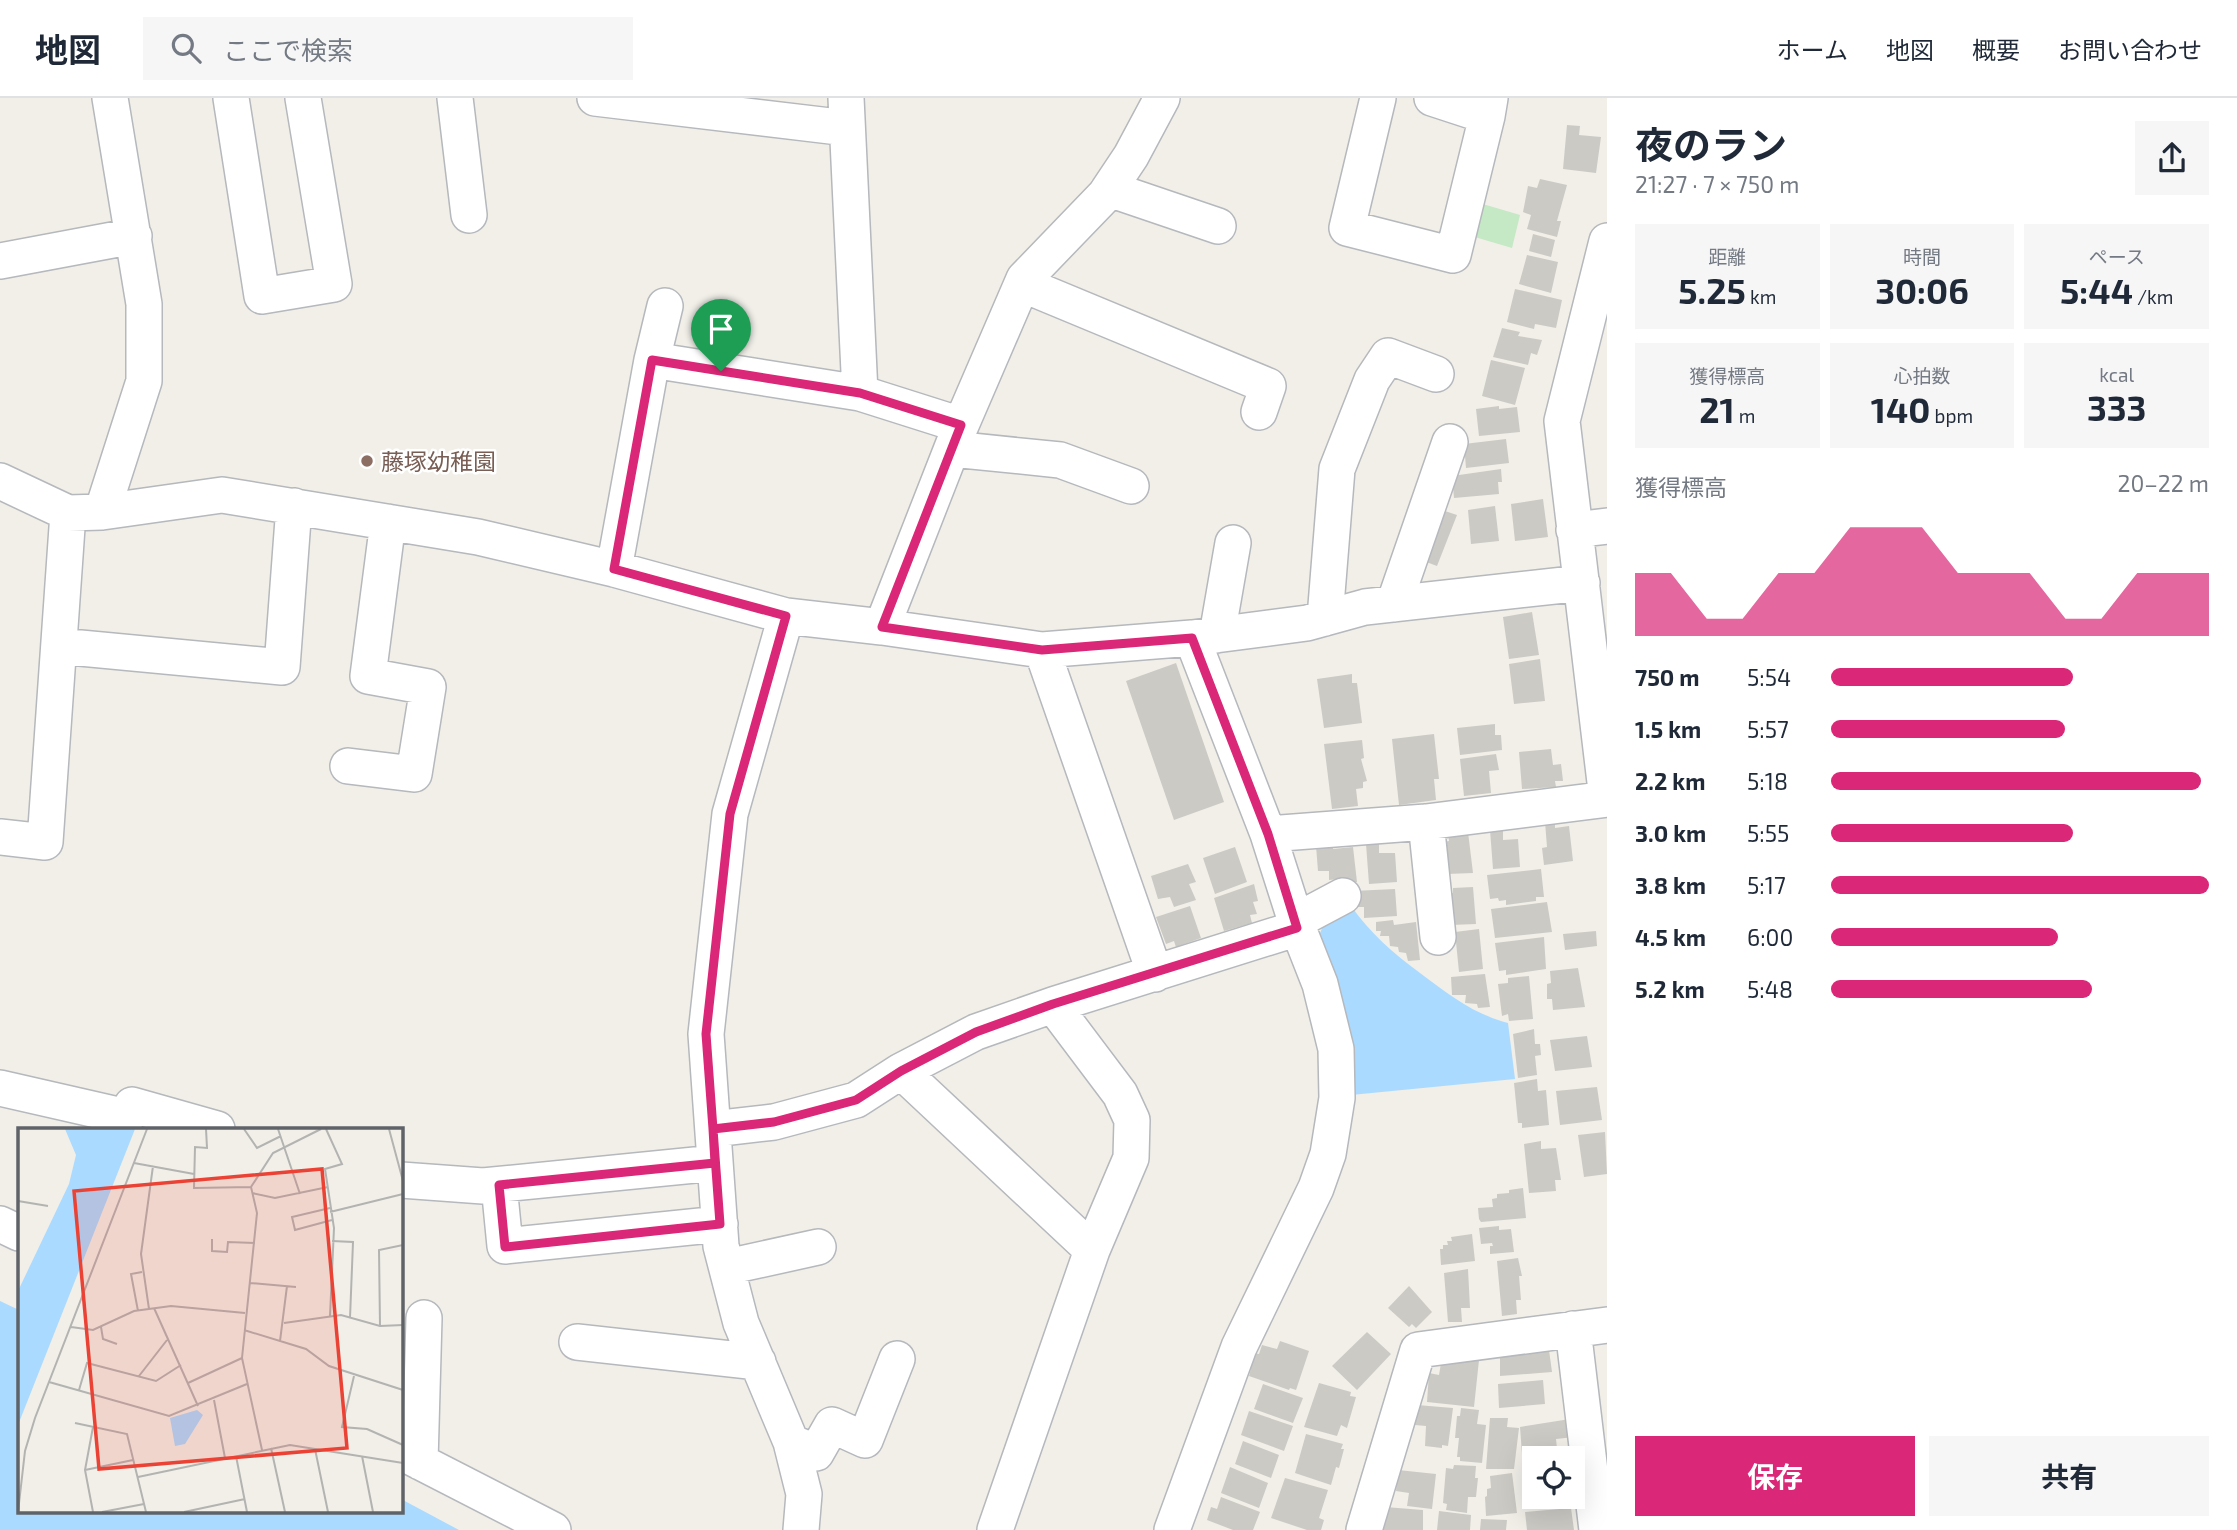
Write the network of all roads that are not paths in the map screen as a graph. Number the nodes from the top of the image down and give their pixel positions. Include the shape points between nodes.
1 (110, 98) edge
2 (231, 98) edge
3 (303, 98) edge
4 (455, 98) edge
5 (595, 98) edge
6 (1162, 98) edge
7 (1378, 98) edge
8 (1432, 98) edge
9 (1488, 107) edge
10 (847, 113) edge
11 (1109, 189) junction
12 (469, 215) dead end
13 (1218, 226) dead end
14 (134, 236) junction
15 (1607, 241) edge
16 (0, 261) edge
17 (1602, 281) edge
18 (1022, 284) junction
19 (665, 306) dead end
20 (652, 360) junction
21 (1436, 374) dead end
22 (860, 393) junction
23 (1259, 412) dead end
24 (957, 437) junction
25 (1450, 442) dead end
26 (0, 481) edge
27 (1130, 486) dead end
28 (294, 506) junction
29 (85, 512) junction
30 (388, 522) junction
31 (1591, 528) edge
32 (1233, 542) dead end
33 (614, 569) junction
34 (1582, 583) junction
35 (1394, 604) junction
36 (786, 616) junction
37 (1325, 618) junction
38 (882, 627) junction
39 (1204, 636) junction
40 (59, 646) junction
41 (1042, 650) junction
42 (1603, 737) edge
43 (348, 766) dead end
44 (1607, 799) edge
45 (1426, 822) junction
46 (1268, 834) junction
47 (0, 837) edge
48 (1343, 897) dead end
49 (1297, 925) junction
50 (1438, 937) dead end
51 (1155, 974) junction
52 (1053, 1004) junction
53 (901, 1071) junction
54 (0, 1088) edge
55 (214, 1128) edge
56 (713, 1129) junction
57 (715, 1163) junction
58 (402, 1180) edge
59 (499, 1185) junction
60 (0, 1224) edge
61 (720, 1224) junction
62 (18, 1233) edge
63 (818, 1247) dead end
64 (1092, 1250) junction
65 (727, 1267) junction
66 (424, 1318) dead end
67 (1607, 1325) edge
68 (1573, 1329) junction
69 (578, 1342) dead end
70 (897, 1359) dead end
71 (758, 1362) junction
72 (792, 1442) junction
73 (411, 1457) edge
74 (553, 1530) edge
75 (801, 1530) edge
76 (995, 1530) edge
77 (1172, 1530) edge
78 (1364, 1530) edge
79 (1597, 1530) edge

1 - 14 street
2 - 3 street via 262,296 334,284
4 - 12 street
5 - 10 street
6 - 11 street
7 - 9 street via 1348,228 1452,255
8 - 9 street
10 - 22 street
11 - 13 street
11 - 18 street
14 - 16 street
14 - 29 street via 144,304 144,381
15 - 17 street
17 - 31 street via 1562,421
18 - 23 street via 1268,386
18 - 24 street
19 - 20 street
20 - 22 street
20 - 33 street
21 - 37 street via 1388,356 1372,380 1337,469
22 - 24 street
24 - 27 street via 1060,460
24 - 38 street
25 - 35 street
26 - 29 street
28 - 29 street via 222,495
28 - 30 street
28 - 40 street via 282,667
29 - 40 street
30 - 33 street via 478,537
30 - 43 street via 368,676 428,687 414,774
31 - 34 street
32 - 39 street
33 - 36 street
34 - 35 street
34 - 42 street
35 - 37 street
36 - 38 street
36 - 56 street via 730,814 706,1034
37 - 39 street
38 - 41 street
39 - 41 street
39 - 46 street
40 - 47 street via 45,842
41 - 51 street
42 - 44 street
44 - 45 street
45 - 46 street
45 - 50 street
46 - 49 street
48 - 49 street
49 - 51 street
49 - 77 street via 1320,984 1336,1049 1337,1098 1328,1154 1239,1348
51 - 52 street
52 - 53 street via 976,1032
52 - 64 street via 1120,1094 1132,1120 1131,1158
53 - 56 street via 856,1100 774,1122
53 - 64 street
54 - 55 street via 127,1117 132,1105
56 - 57 street
57 - 59 street
57 - 61 street
58 - 59 street
59 - 61 street via 505,1247
60 - 62 street
61 - 65 street
63 - 65 street
64 - 76 street
65 - 71 street via 741,1323
66 - 73 street
67 - 68 street
68 - 78 street via 1418,1350
68 - 79 street
69 - 71 street
70 - 72 street via 865,1440 832,1425 816,1453
71 - 72 street
72 - 75 street via 804,1494
73 - 74 street

